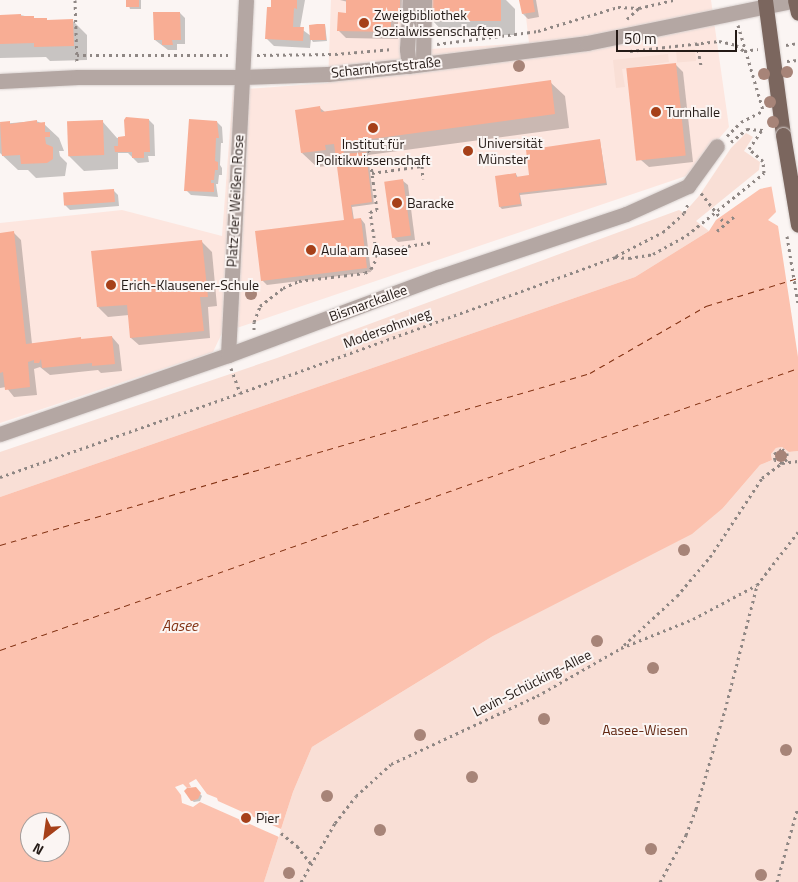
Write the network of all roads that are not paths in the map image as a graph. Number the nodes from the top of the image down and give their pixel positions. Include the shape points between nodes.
1 (246, 0) edge
2 (410, 0) edge
3 (424, 0) edge
4 (796, 0) edge
5 (766, 3) edge
6 (798, 13) edge
7 (416, 65) junction
8 (242, 77) junction
9 (0, 81) edge
10 (717, 146) road end
11 (798, 225) edge
12 (229, 361) junction
13 (0, 434) edge

1 - 8 street, Platz der Weißen Rose
2 - 7 street via 407,49
3 - 7 street via 422,46
4 - 5 street, Scharnhorststraße
4 - 6 main road
5 - 7 street, Scharnhorststraße via 587,43
5 - 11 main road, bridge
7 - 8 street, Scharnhorststraße via 328,74
8 - 9 street, Scharnhorststraße via 78,77
8 - 12 street, Platz der Weißen Rose
10 - 12 street, Bismarckallee via 688,186 659,200 254,345
12 - 13 street, Bismarckallee

